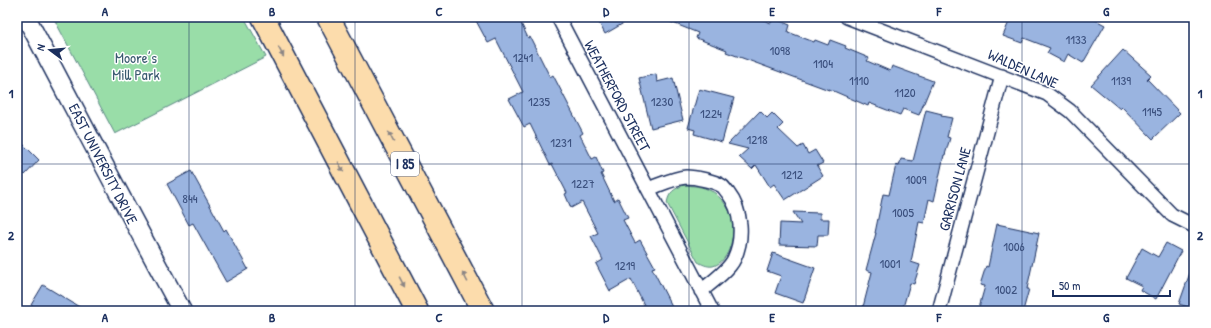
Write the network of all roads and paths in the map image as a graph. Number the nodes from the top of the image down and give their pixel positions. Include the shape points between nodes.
1 (26, 17) edge
2 (263, 17) edge
3 (328, 17) edge
4 (558, 17) edge
5 (847, 17) edge
6 (1002, 76) junction
7 (648, 189) junction
8 (1194, 226) edge
9 (701, 290) junction
10 (182, 311) edge
11 (417, 311) edge
12 (483, 311) edge
13 (712, 311) edge
14 (939, 311) edge

1 - 10 main road, EAST UNIVERSITY DRIVE
2 -> 11 highway
12 -> 3 highway, I 85
4 - 7 street, WEATHERFORD STREET
5 - 6 street, WALDEN LANE
6 - 8 street, WALDEN LANE via 1047,94 1070,111 1172,215
6 - 14 street, GARRISON LANE
7 - 9 street, WEATHERFORD STREET
7 - 9 street via 686,177 701,179 722,185 734,201 740,219 741,240 734,260 718,278
9 - 13 street, WEATHERFORD STREET

